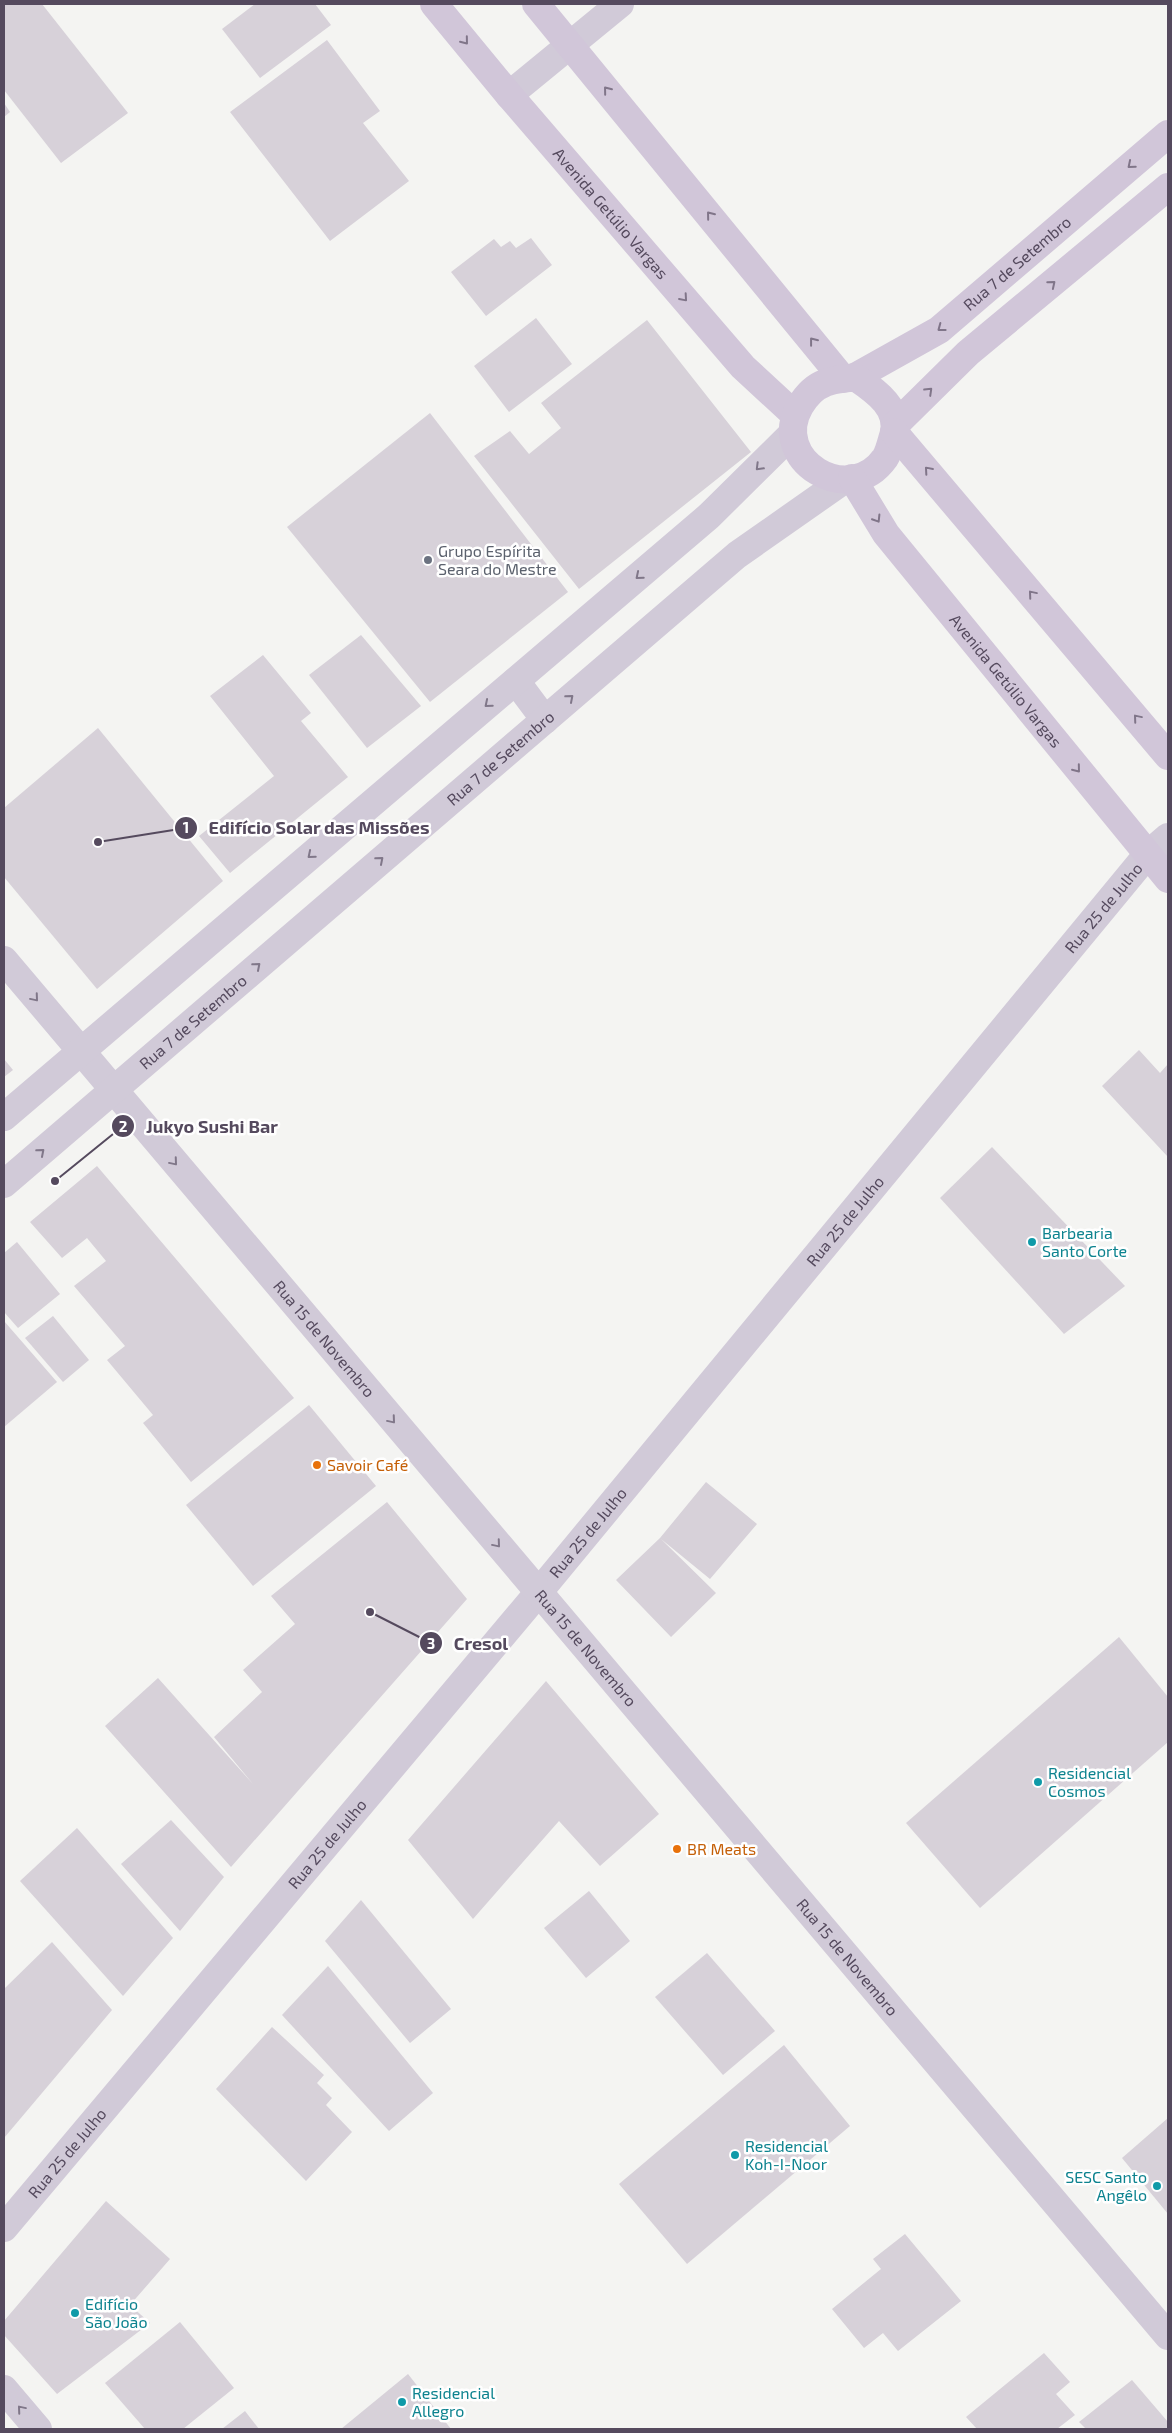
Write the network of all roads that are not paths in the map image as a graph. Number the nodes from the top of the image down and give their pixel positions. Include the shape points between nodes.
1 (434, 4) edge
2 (536, 4) edge
3 (620, 4) edge
4 (570, 45) junction
5 (509, 95) junction
6 (1168, 134) edge
7 (1168, 187) edge
8 (849, 378) junction
9 (794, 424) junction
10 (894, 428) junction
11 (848, 479) junction
12 (516, 681) junction
13 (545, 720) junction
14 (1168, 756) edge
15 (1168, 837) edge
16 (1147, 855) junction
17 (1168, 879) edge
18 (4, 960) edge
19 (80, 1051) junction
20 (113, 1090) junction
21 (4, 1117) edge
22 (4, 1184) edge
23 (538, 1592) junction
24 (4, 2228) edge
25 (1168, 2336) edge
26 (4, 2389) edge
27 (38, 2429) edge

1 -> 5 main road, Avenida Getúlio Vargas
2 - 4 main road
3 - 4 street
4 - 5 street
8 -> 4 main road
5 -> 9 main road, Avenida Getúlio Vargas
6 -> 8 main road, Rua 7 de Setembro via 939,330
10 -> 7 main road via 968,353
8 - 9 main road via 825,383 806,396
8 - 10 main road via 883,398 892,413
9 - 11 main road via 798,451 813,470 830,478
9 -> 12 street via 709,516
10 - 11 main road via 886,457 866,475
14 -> 10 main road
13 -> 11 street, Rua 7 de Setembro via 737,555
11 -> 16 main road, Avenida Getúlio Vargas via 886,534
12 - 13 street
12 -> 19 street
20 -> 13 street, Rua 7 de Setembro
15 - 16 street, Rua 25 de Julho
16 - 17 main road, Avenida Getúlio Vargas
16 - 23 street, Rua 25 de Julho
18 -> 19 street, Rua 15 de Novembro
19 - 20 street, Rua 15 de Novembro
19 - 21 street
22 -> 20 street, Rua 7 de Setembro
20 -> 23 street, Rua 15 de Novembro
23 - 24 street, Rua 25 de Julho
23 - 25 street, Rua 15 de Novembro
27 -> 26 street

